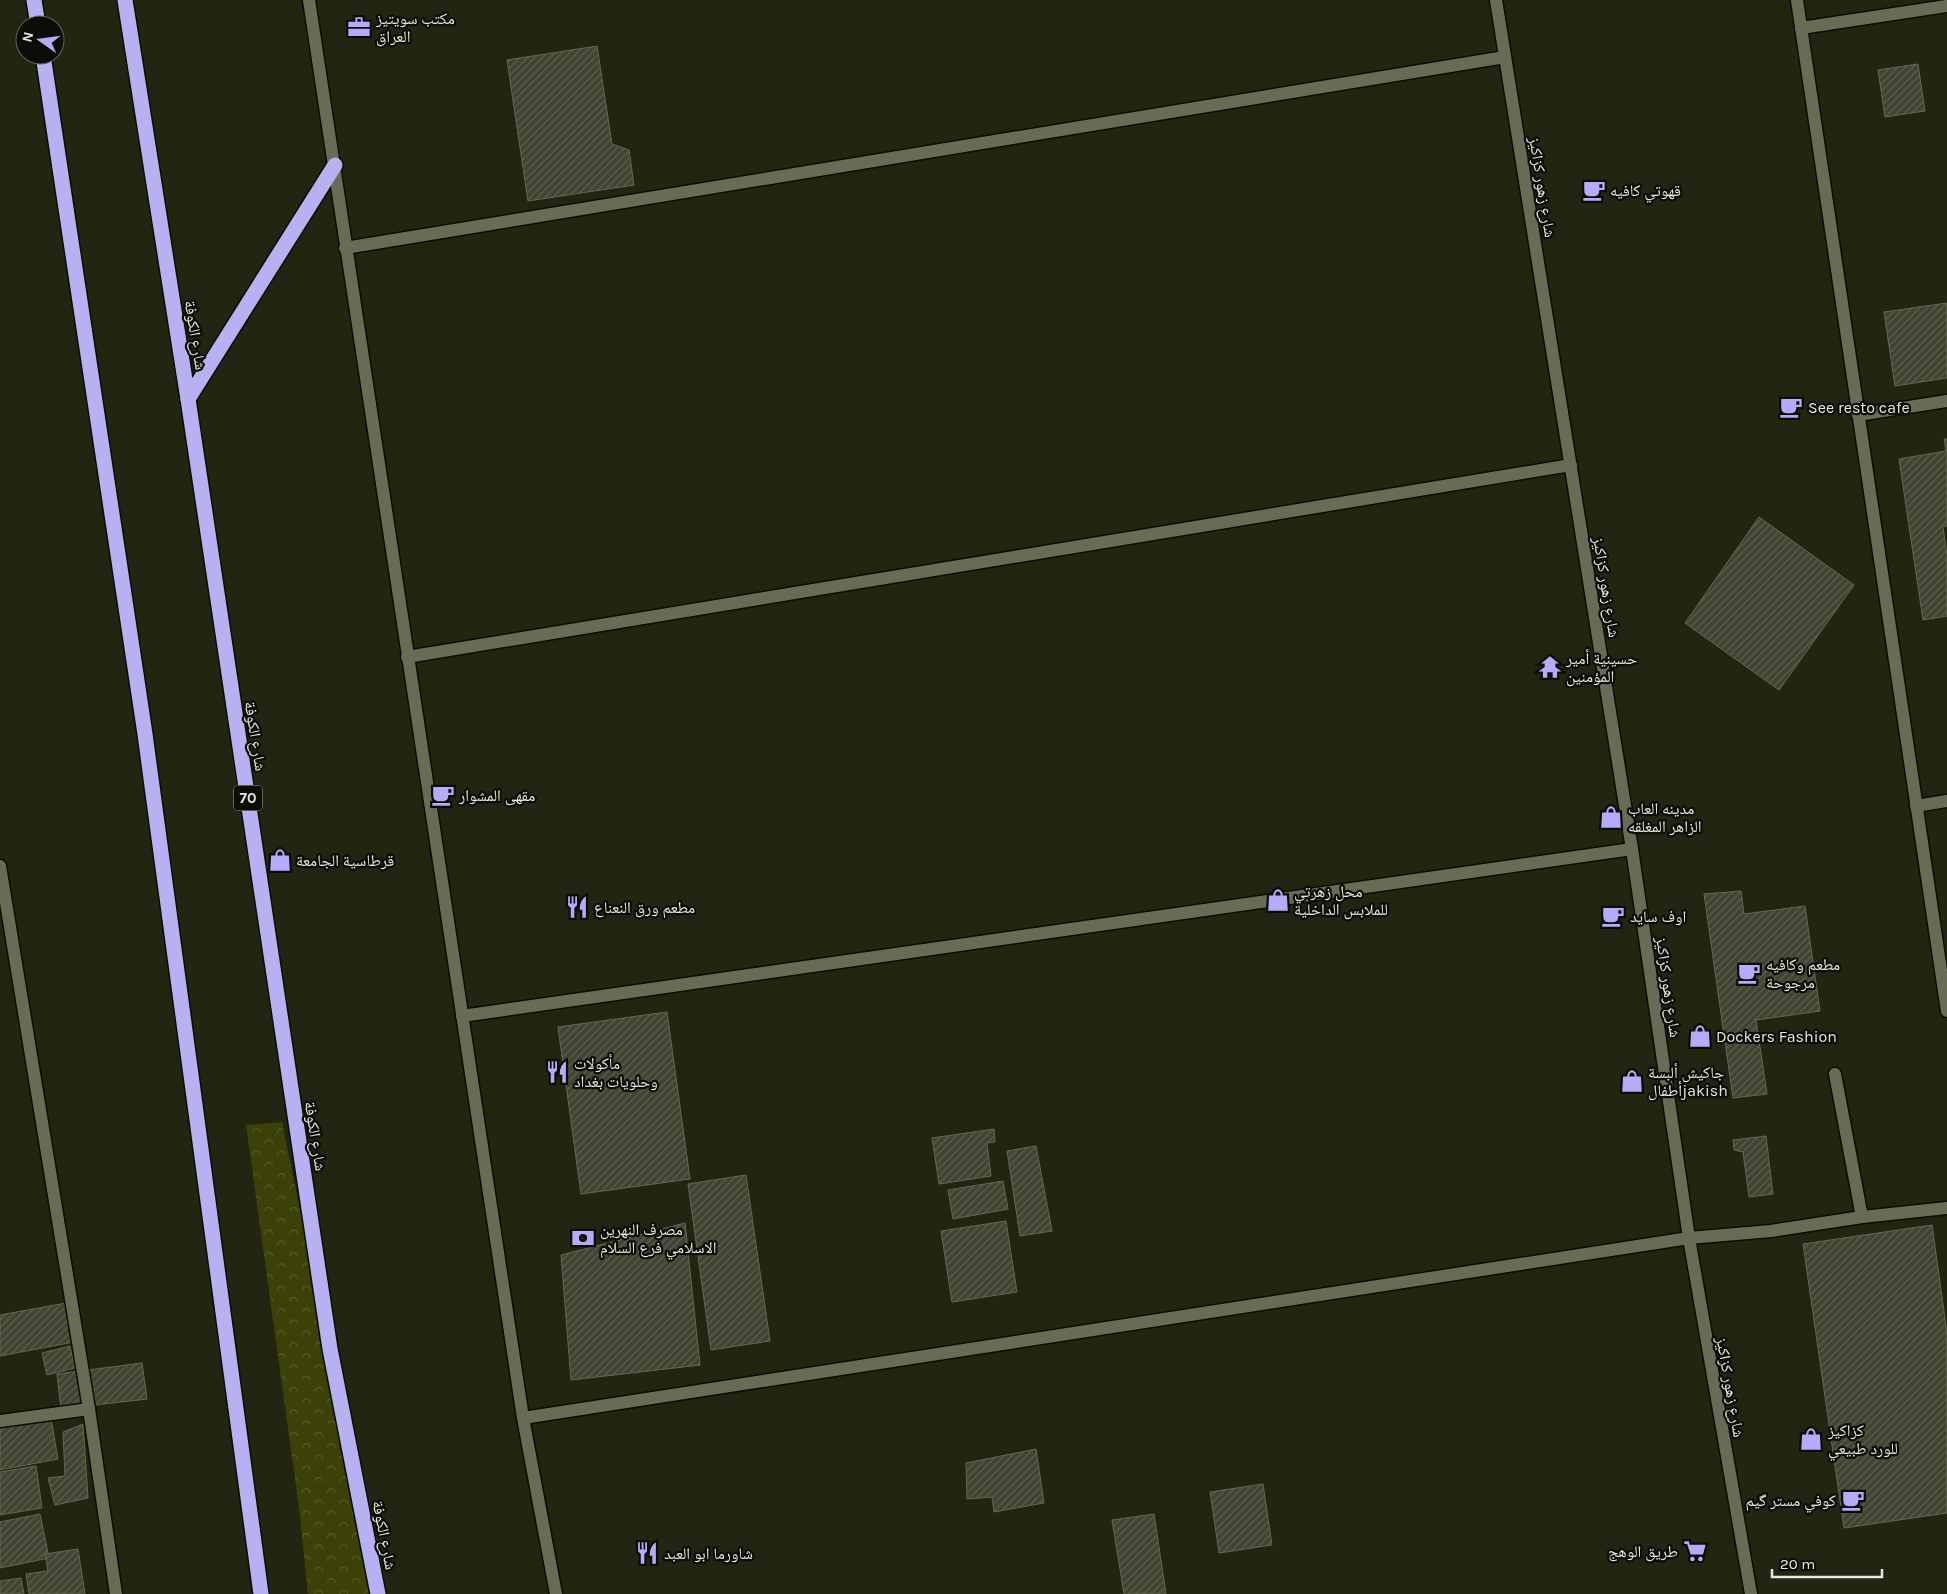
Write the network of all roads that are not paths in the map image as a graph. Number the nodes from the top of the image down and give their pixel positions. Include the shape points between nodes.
1 (34, 0) edge
2 (126, 0) edge
3 (309, 0) edge
4 (1496, 0) edge
5 (1797, 0) edge
6 (1947, 6) edge
7 (36, 15) edge
8 (1801, 28) junction
9 (1505, 57) junction
10 (45, 65) edge
11 (335, 165) junction
12 (345, 248) junction
13 (188, 399) junction
14 (1947, 401) edge
15 (1858, 415) junction
16 (1571, 465) junction
17 (407, 657) junction
18 (1947, 802) edge
19 (1916, 806) junction
20 (1632, 849) junction
21 (0, 866) edge
22 (4, 915) edge
23 (1947, 1011) edge
24 (462, 1016) junction
25 (1835, 1074) dead end
26 (1947, 1208) edge
27 (1862, 1217) junction
28 (1689, 1238) junction
29 (89, 1409) junction
30 (523, 1418) junction
31 (0, 1421) edge
32 (116, 1594) edge
33 (261, 1594) edge
34 (378, 1594) edge
35 (556, 1594) edge
36 (1751, 1594) edge

1 - 7 highway
2 - 13 highway, شارع الكوفة / 70
3 - 11 street
4 - 9 street, شارع زهور كزاكيز
5 - 8 street
6 - 8 street
8 - 15 street
9 - 12 street
9 - 16 street, شارع زهور كزاكيز
10 - 33 highway via 144,724
11 - 12 street
11 - 13 highway
12 - 17 street
13 - 34 highway, شارع الكوفة / 70 via 330,1349
14 - 15 street
15 - 19 street
16 - 17 street
16 - 20 street, شارع زهور كزاكيز
17 - 24 street
18 - 19 street
19 - 23 street
20 - 24 street
20 - 28 street, شارع زهور كزاكيز
21 - 22 street
22 - 29 street
24 - 30 street
25 - 27 street
26 - 27 street
27 - 28 street via 1771,1231
28 - 30 street
28 - 36 street, شارع زهور كزاكيز
29 - 31 street
29 - 32 street
30 - 35 street

